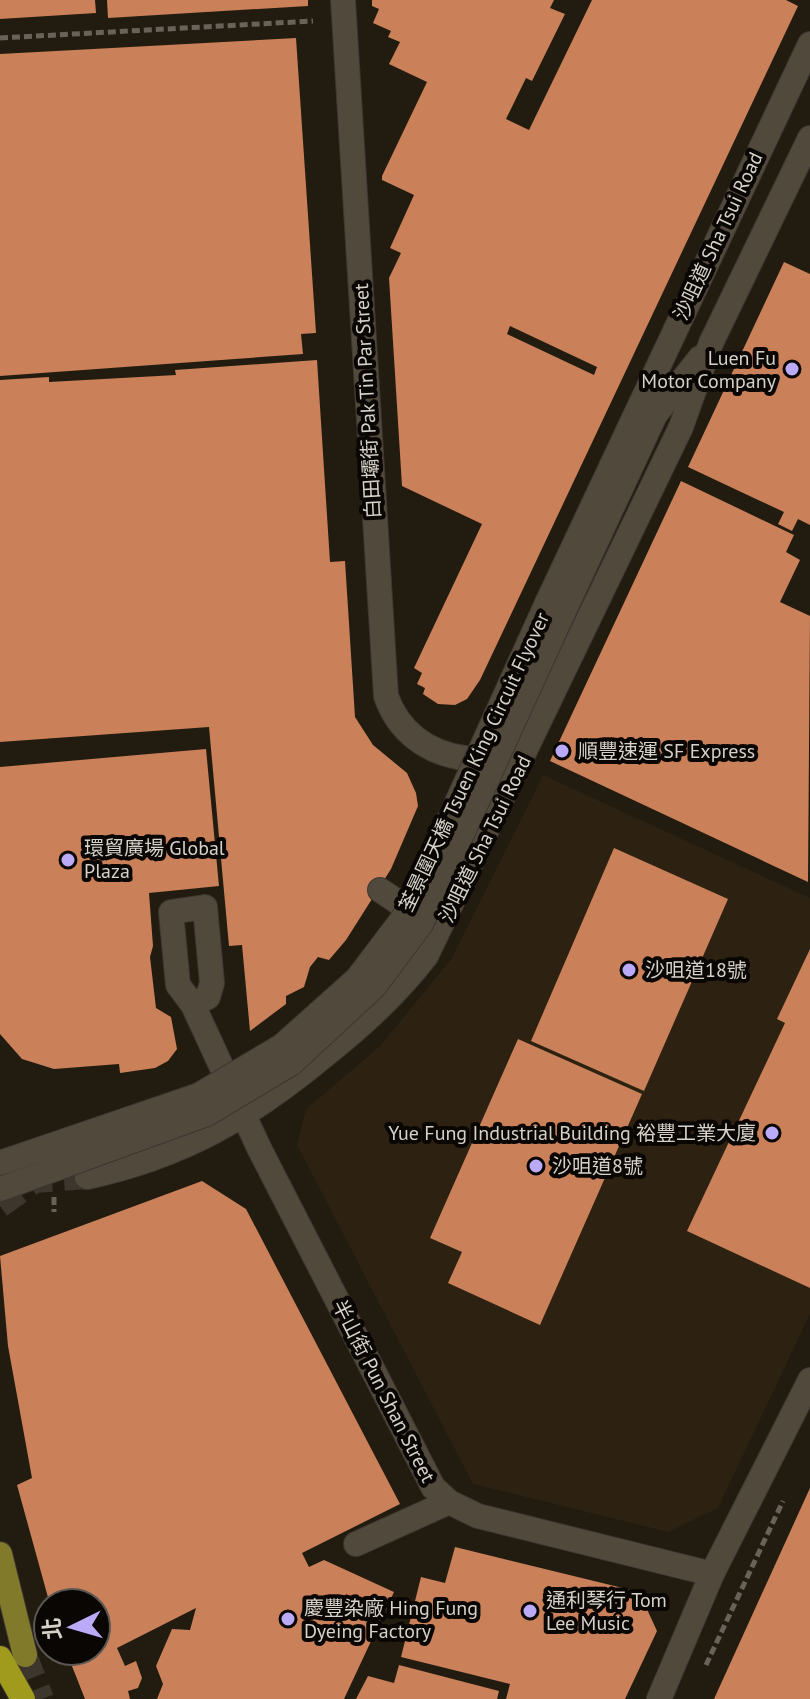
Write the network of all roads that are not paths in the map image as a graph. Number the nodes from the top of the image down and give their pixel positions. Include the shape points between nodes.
1 (343, 0) edge
2 (810, 44) edge
3 (810, 138) edge
4 (711, 343) junction
5 (646, 411) junction
6 (555, 607) junction
7 (464, 758) dead end
8 (380, 890) dead end
9 (441, 931) junction
10 (193, 1005) dead end
11 (244, 1118) junction
12 (0, 1163) edge
13 (87, 1177) tunnel mouth
14 (0, 1189) edge
15 (810, 1380) edge
16 (449, 1502) junction
17 (356, 1544) dead end
18 (0, 1554) edge
19 (712, 1574) junction
20 (25, 1655) tunnel mouth
21 (0, 1658) edge
22 (23, 1699) edge
23 (659, 1699) edge

1 - 7 street, 白田壩街 Pak Tin Par Street via 386,696 401,725 416,739
2 - 5 street, 沙咀道 Sha Tsui Road
3 - 4 street, 沙咀道 Sha Tsui Road
4 - 5 street, 沙咀道 Sha Tsui Road
4 - 9 street, 沙咀道 Sha Tsui Road via 681,427 520,753
5 - 6 street, 沙咀道 Sha Tsui Road
6 - 12 street, 荃景圍天橋 Tsuen King Circuit Flyover, bridge via 407,913 357,979 282,1046 199,1095
6 - 14 street, 荃景圍天橋 Tsuen King Circuit Flyover, bridge via 421,924 374,987 292,1063 207,1114
8 - 9 street
9 - 11 street, 沙咀道 Sha Tsui Road via 401,989 377,1013
10 - 11 street, 半山街 Pun Shan Street
11 - 13 street, 沙咀道 Sha Tsui Road via 208,1137
11 - 16 street, 半山街 Pun Shan Street via 433,1487
15 - 19 street
16 - 17 street
16 - 19 street, 半山街 Pun Shan Street via 478,1516
18 - 20 main road
19 - 23 street
21 - 22 highway

